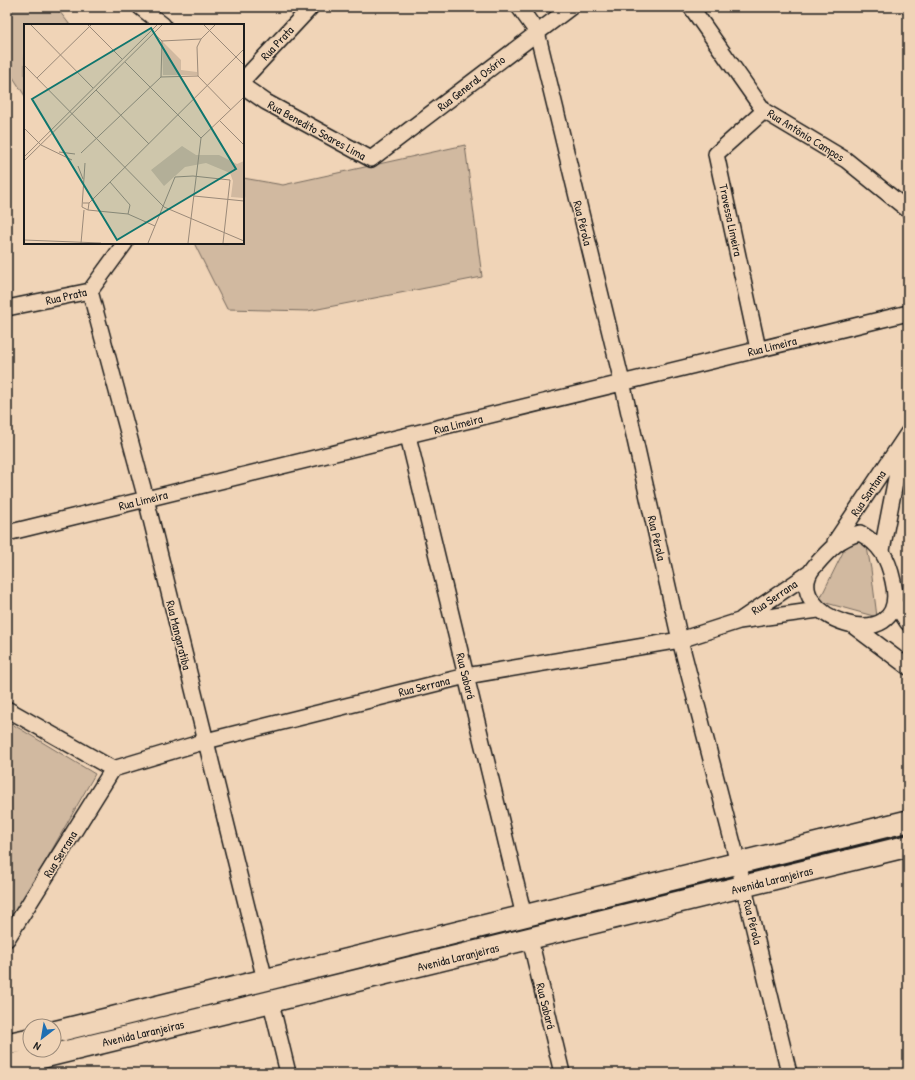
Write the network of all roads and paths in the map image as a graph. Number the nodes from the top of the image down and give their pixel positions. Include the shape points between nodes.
1 (140, 7) edge
2 (311, 7) edge
3 (519, 7) edge
4 (571, 7) edge
5 (691, 7) edge
6 (162, 24) edge
7 (537, 32) junction
8 (244, 79) edge
9 (244, 87) edge
10 (764, 111) junction
11 (372, 159) joint
12 (908, 210) edge
13 (124, 244) edge
14 (90, 291) junction
15 (7, 308) edge
16 (908, 313) edge
17 (758, 349) junction
18 (622, 382) junction
19 (408, 436) junction
20 (905, 436) edge
21 (146, 499) junction
22 (7, 534) edge
23 (832, 546) junction
24 (882, 550) junction
25 (808, 574) junction
26 (896, 605) junction
27 (818, 610) junction
28 (739, 621) junction
29 (908, 623) edge
30 (852, 625) junction
31 (680, 640) junction
32 (908, 667) edge
33 (466, 676) junction
34 (7, 710) edge
35 (206, 740) junction
36 (113, 769) junction
37 (908, 822) edge
38 (908, 846) edge
39 (738, 863) junction
40 (744, 887) junction
41 (524, 916) junction
42 (7, 939) edge
43 (530, 939) junction
44 (265, 980) junction
45 (271, 1003) junction
46 (62, 1030) edge
47 (22, 1040) edge
48 (7, 1044) edge
49 (9, 1068) edge
50 (288, 1073) edge
51 (562, 1073) edge
52 (789, 1073) edge

1 - 6 street
2 - 8 street, Rua Prata
3 - 7 street, Rua Pérola
4 - 7 street, Rua General Osório
5 - 10 street, Rua Antônio Campos
7 - 11 street, Rua General Osório
7 - 18 street, Rua Pérola
9 - 11 street, Rua Benedito Soares Lima via 266,102
10 - 12 street, Rua Antônio Campos via 846,160
10 - 17 street, Travessa Limeira via 716,154
13 - 14 street, Rua Prata
14 - 15 street, Rua Prata
14 - 21 street, Rua Mangaratiba
16 - 17 street, Rua Limeira
17 - 18 street, Rua Limeira
18 - 19 street, Rua Limeira
18 - 31 street, Rua Pérola
19 - 21 street, Rua Limeira
19 - 33 street, Rua Sabará
20 - 23 street, Rua Santana
20 - 24 street, Rua Santana
21 - 22 street, Rua Limeira
21 - 35 street, Rua Mangaratiba
23 - 24 street via 848,536 860,534
23 - 25 street
24 - 26 street via 891,569
25 - 27 street via 808,594
25 - 28 street, Rua Serrana
26 - 29 street
26 - 30 street via 888,618 873,626
27 - 28 street, Rua Serrana
27 - 30 street
28 - 31 street, Rua Serrana
30 - 32 street
31 - 33 street, Rua Serrana
31 - 39 street, Rua Pérola
33 - 35 street, Rua Serrana
33 - 41 street, Rua Sabará
34 - 36 street
35 - 36 street, Rua Serrana
35 - 44 street, Rua Mangaratiba
36 - 42 street, Rua Serrana
37 - 39 main road, Avenida Laranjeiras
38 - 40 main road, Avenida Laranjeiras
39 - 40 street, Rua Pérola
39 - 41 main road, Avenida Laranjeiras
40 - 43 main road, Avenida Laranjeiras
40 - 52 street, Rua Pérola
41 - 44 main road, Avenida Laranjeiras
43 - 45 main road, Avenida Laranjeiras
43 - 51 street, Rua Sabará
44 - 46 main road, Avenida Laranjeiras
45 - 49 main road, Avenida Laranjeiras
45 - 50 street
47 - 48 main road

